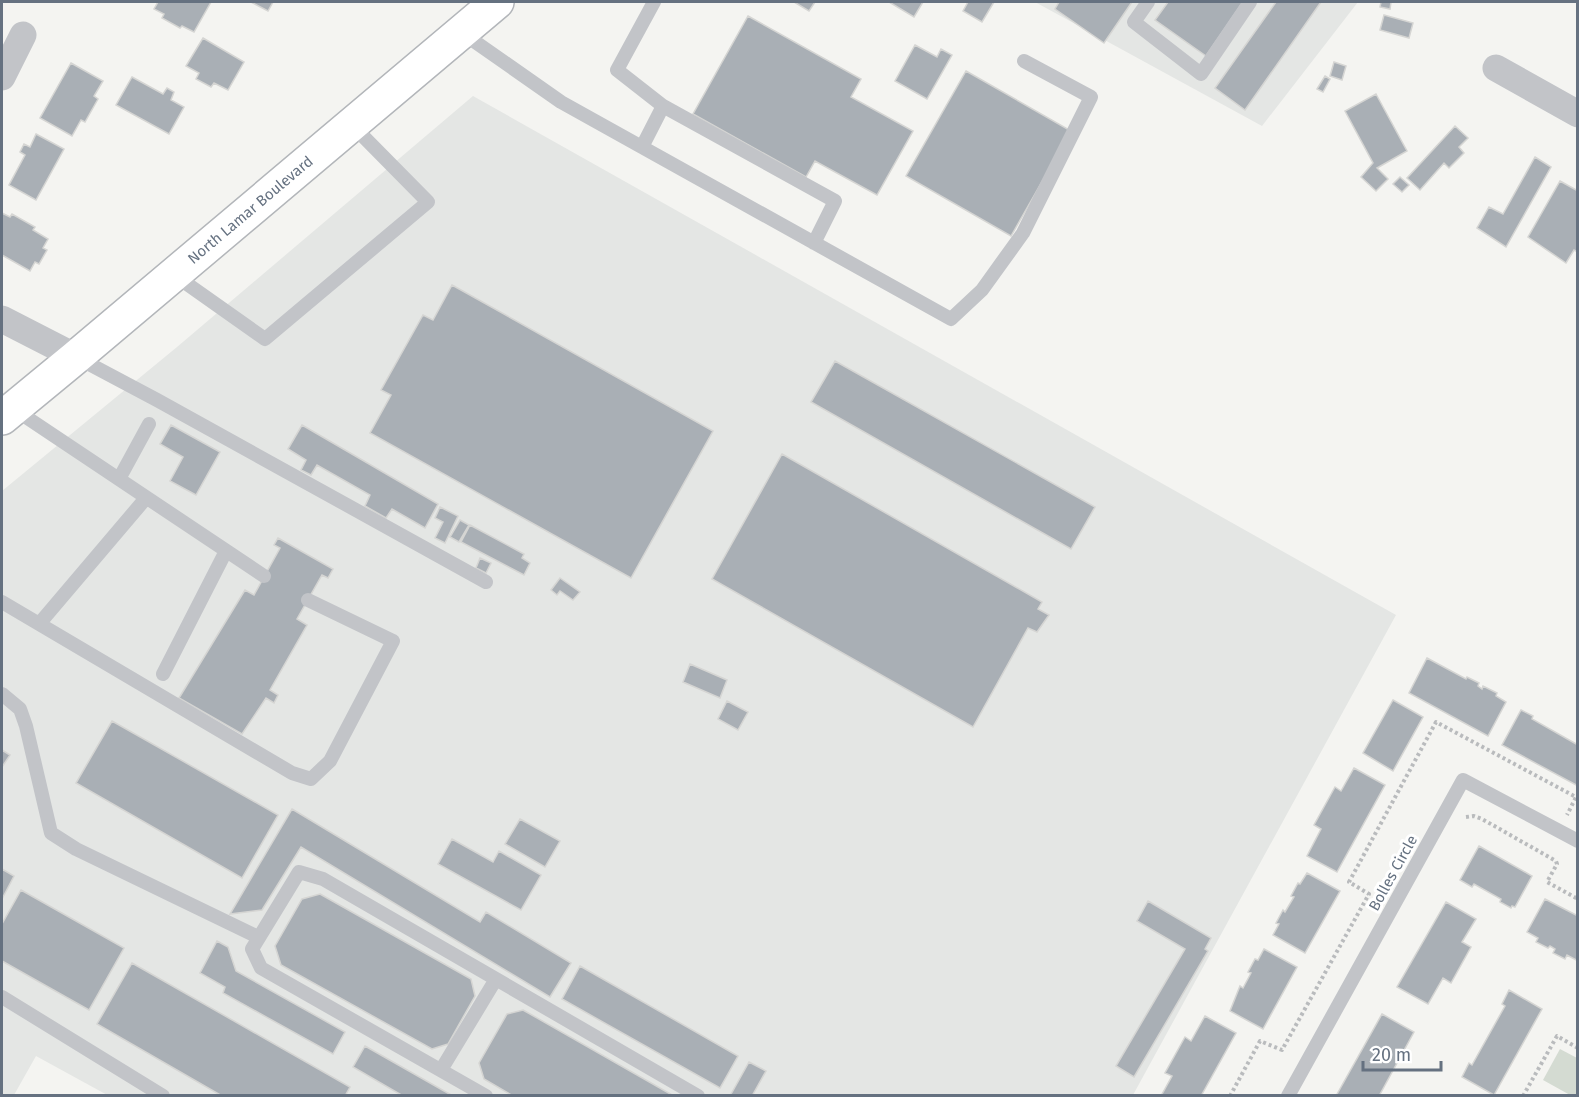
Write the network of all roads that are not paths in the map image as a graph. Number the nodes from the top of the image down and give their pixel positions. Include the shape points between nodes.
1 (497, 2) edge
2 (654, 2) edge
3 (1148, 2) edge
4 (1250, 2) edge
5 (461, 32) junction
6 (24, 35) dead end
7 (1024, 61) dead end
8 (1496, 68) dead end
9 (2, 77) edge
10 (663, 106) junction
11 (1578, 114) edge
12 (351, 124) junction
13 (642, 147) junction
14 (814, 243) junction
15 (173, 274) junction
16 (2, 319) edge
17 (76, 357) junction
18 (7, 413) edge
19 (149, 424) dead end
20 (119, 479) junction
21 (146, 498) junction
22 (226, 551) junction
23 (264, 576) dead end
24 (486, 582) dead end
25 (308, 600) dead end
26 (2, 602) edge
27 (39, 624) junction
28 (163, 674) dead end
29 (2, 694) edge
30 (1578, 841) edge
31 (258, 937) junction
32 (496, 979) junction
33 (2, 997) edge
34 (441, 1070) junction
35 (163, 1095) edge
36 (486, 1095) edge
37 (698, 1095) edge
38 (1288, 1095) edge

1 - 5 main road, North Lamar Boulevard
2 - 10 lane via 617,69
3 - 4 lane via 1134,22 1200,74
5 - 12 main road, North Lamar Boulevard
5 - 13 lane via 561,102
6 - 9 street
7 - 14 lane via 1092,97 1023,233 982,290 951,319
8 - 11 street
10 - 13 lane
10 - 14 lane via 835,201
12 - 15 main road, North Lamar Boulevard
12 - 15 lane via 428,202 265,339
13 - 14 lane
15 - 17 main road, North Lamar Boulevard
16 - 17 street
17 - 18 main road, North Lamar Boulevard
17 - 24 lane
18 - 20 lane
19 - 20 lane
20 - 21 lane
21 - 22 lane
21 - 27 lane
22 - 23 lane
22 - 28 lane
25 - 27 lane via 393,641 330,761 311,778 292,773
26 - 27 lane
29 - 31 lane via 20,709 26,726 51,833 76,849
30 - 38 lane, Bolles Circle via 1463,780
31 - 32 lane via 299,873 323,879
31 - 34 lane via 252,949 261,968
32 - 34 lane
32 - 37 lane
33 - 35 lane
34 - 36 lane

